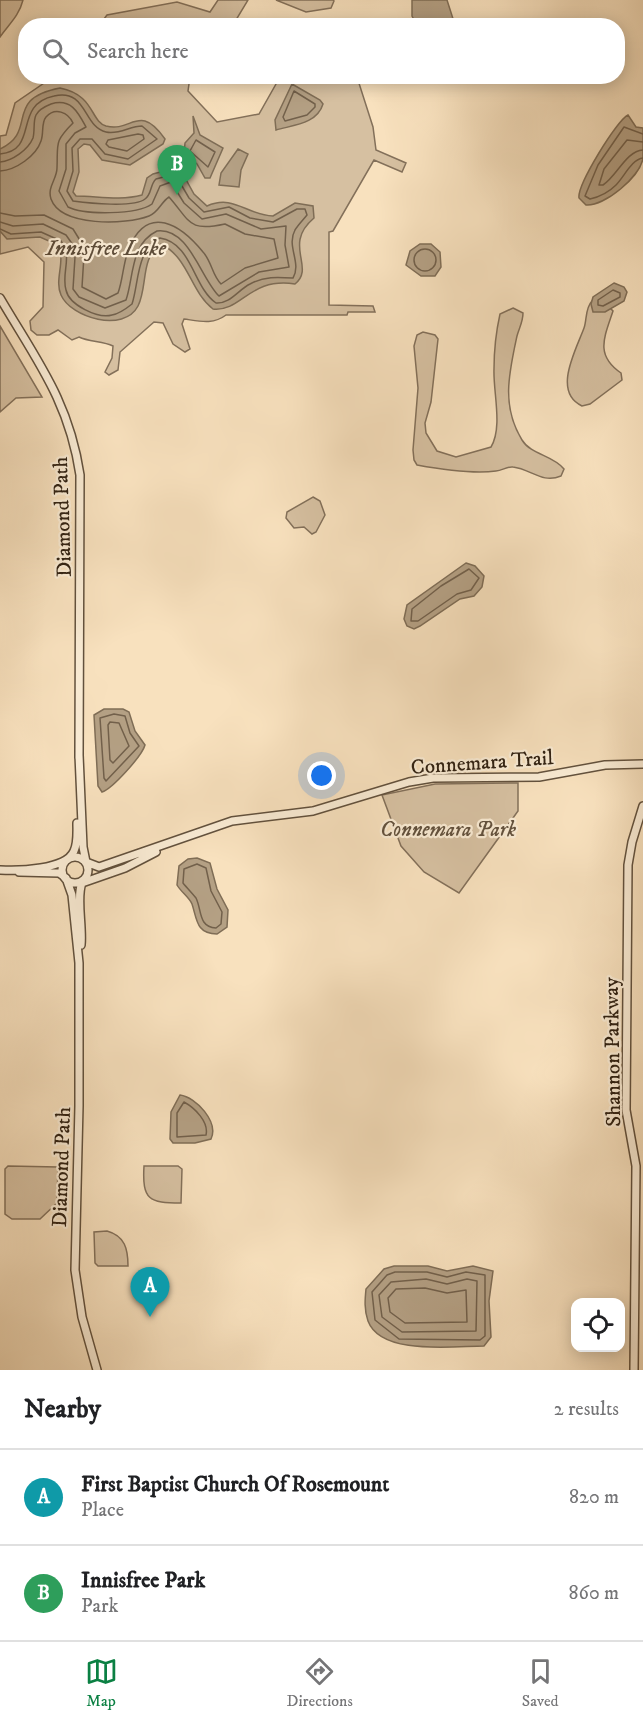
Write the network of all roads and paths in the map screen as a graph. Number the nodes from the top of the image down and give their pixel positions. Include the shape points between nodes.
1 (0, 298) edge
2 (79, 755) junction
3 (643, 764) edge
4 (643, 806) edge
5 (186, 838) junction
6 (67, 860) junction
7 (86, 861) junction
8 (0, 870) edge
9 (11, 870) junction
10 (66, 878) junction
11 (84, 880) junction
12 (79, 963) junction
13 (97, 1370) edge
14 (634, 1370) edge

1 - 2 street, Diamond Path via 57,392 72,432 80,475
2 - 6 street, Diamond Path via 76,841
2 - 7 street, Diamond Path
3 - 5 street, Connemara Trail via 605,765 539,777 409,782 313,811 232,821
4 - 14 street, Shannon Parkway via 628,865 626,1110 636,1166
5 - 7 street, Connemara Trail via 105,866
5 - 11 street, Connemara Trail via 130,866
6 - 7 street via 76,857
6 - 9 street
6 - 10 street, Diamond Path via 63,868
7 - 11 street, Diamond Path
8 - 9 street
9 - 10 street via 54,872
10 - 11 street via 74,883
10 - 12 street, Diamond Path via 76,912
11 - 12 street, Diamond Path via 78,894 82,920
12 - 13 street, Diamond Path via 75,1270 82,1317

